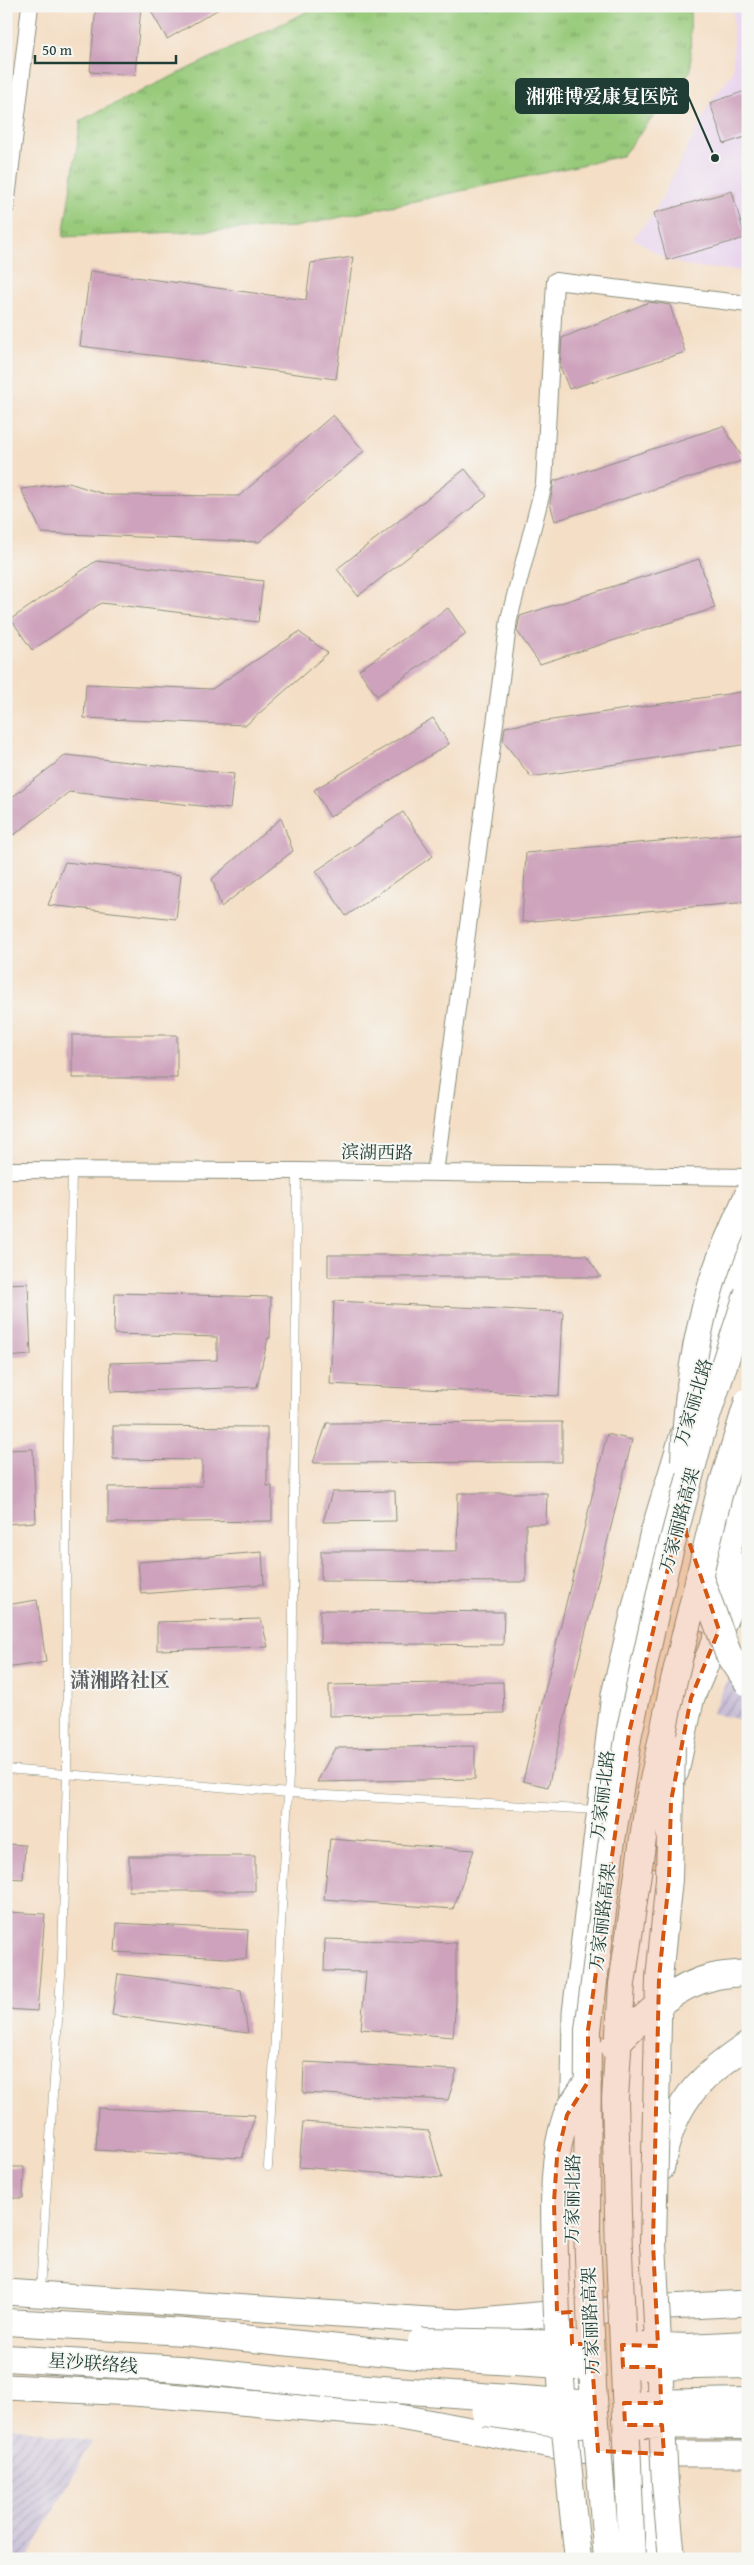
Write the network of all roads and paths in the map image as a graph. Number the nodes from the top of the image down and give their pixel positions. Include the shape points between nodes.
1 (30, 6) edge
2 (6, 207) edge
3 (748, 304) edge
4 (6, 1170) edge
5 (72, 1170) junction
6 (297, 1170) junction
7 (434, 1173) junction
8 (748, 1178) edge
9 (748, 1194) edge
10 (748, 1229) edge
11 (748, 1292) edge
12 (748, 1401) edge
13 (748, 1484) edge
14 (748, 1564) edge
15 (748, 1683) edge
16 (682, 1689) junction
17 (6, 1769) edge
18 (66, 1773) junction
19 (289, 1793) junction
20 (598, 1810) dead end
21 (748, 1973) edge
22 (748, 2045) edge
23 (268, 2166) dead end
24 (654, 2204) junction
25 (6, 2292) edge
26 (40, 2294) junction
27 (748, 2303) edge
28 (638, 2310) junction
29 (571, 2312) junction
30 (6, 2322) edge
31 (296, 2343) junction
32 (748, 2344) edge
33 (6, 2358) edge
34 (748, 2365) edge
35 (6, 2387) edge
36 (354, 2387) junction
37 (748, 2401) edge
38 (748, 2426) edge
39 (578, 2450) junction
40 (644, 2454) junction
41 (748, 2454) edge
42 (578, 2559) edge
43 (590, 2559) edge
44 (607, 2559) edge
45 (632, 2559) edge
46 (648, 2559) edge
47 (672, 2559) edge

1 - 2 street
3 - 7 street via 555,281 544,484 509,619
4 - 5 street, 滨湖西路
5 - 6 street, 滨湖西路
5 - 18 lane via 66,1493
6 - 7 street, 滨湖西路
6 - 19 lane
7 - 8 street, 滨湖西路
9 - 15 highway, bridge via 713,1278 694,1357 686,1405 684,1478 686,1533 705,1596 728,1653
10 - 29 main road, 万家丽北路 via 652,1536 614,1696 575,2013
11 - 44 highway, 万家丽路高架, bridge via 696,1454 665,1570 628,1733 588,2030 586,2231 593,2386
12 - 16 highway, 万家丽路高架, bridge via 719,1495
13 - 16 main road
14 - 16 highway
16 - 24 highway, bridge via 659,1978
16 - 28 main road via 634,2042 633,2160
16 - 45 highway, 万家丽路高架, bridge via 648,1804 622,1984 615,2099
17 - 18 lane
18 - 19 lane
18 - 26 lane via 62,1960
19 - 20 lane
19 - 23 lane
21 - 42 highway, bridge via 713,1977 682,1989 645,2015 603,2058 566,2115 557,2157 554,2202 555,2292 567,2465
22 - 24 highway, bridge via 715,2067 681,2104 665,2142
24 - 47 highway, bridge
25 - 26 main road
26 - 29 main road via 459,2322
27 - 28 main road
28 - 29 main road
28 - 40 main road
29 - 39 main road, 万家丽北路
30 - 31 highway, bridge via 185,2332
31 - 32 highway, bridge via 460,2341 688,2347
31 - 34 highway, bridge via 550,2366 684,2368
33 - 36 highway, 星沙联络线, bridge via 180,2369
35 - 39 main road via 134,2393 390,2415
36 - 37 highway, bridge via 562,2403
36 - 38 highway, bridge via 494,2415 564,2424
39 - 40 main road
39 - 43 main road, 万家丽北路
40 - 41 main road
40 - 46 main road

